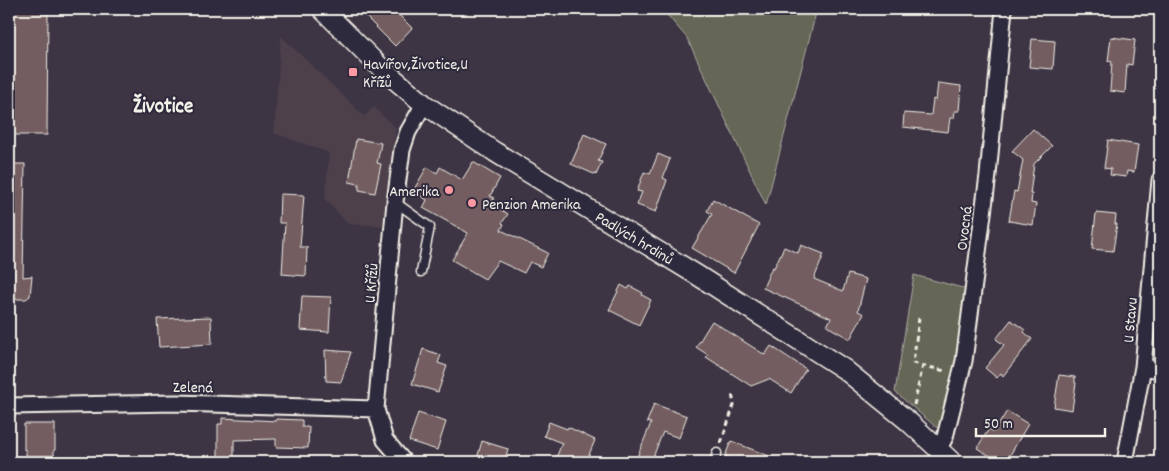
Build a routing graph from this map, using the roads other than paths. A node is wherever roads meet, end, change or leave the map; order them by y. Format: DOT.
graph roads {
  1 [pos="322,9"];
  2 [pos="1004,9"];
  3 [pos="424,104"];
  4 [pos="1160,180"];
  5 [pos="395,202"];
  6 [pos="421,272"];
  7 [pos="1143,367"];
  8 [pos="1160,370"];
  9 [pos="9,406"];
  10 [pos="376,410"];
  11 [pos="939,449"];
  12 [pos="718,453"];
  13 [pos="404,462"];
  14 [pos="714,462"];
  15 [pos="952,462"];
  16 [pos="1125,462"];
  1 -- 3 [label="street, Padlých hrdinů"];
  2 -- 11 [label="street, Ovocná"];
  3 -- 5 [label="street, U Křížů"];
  3 -- 11 [label="street, Padlých hrdinů"];
  4 -- 7 [label="street, U Stavu"];
  5 -- 6 [label="lane"];
  5 -- 10 [label="street, U Křížů"];
  7 -- 8 [label="street"];
  7 -- 16 [label="street, U Stavu"];
  9 -- 10 [label="street, Zelená"];
  10 -- 13 [label="street, U Křížů"];
  11 -- 15 [label="street, Padlých hrdinů"];
  12 -- 14 [label="lane"];
}
